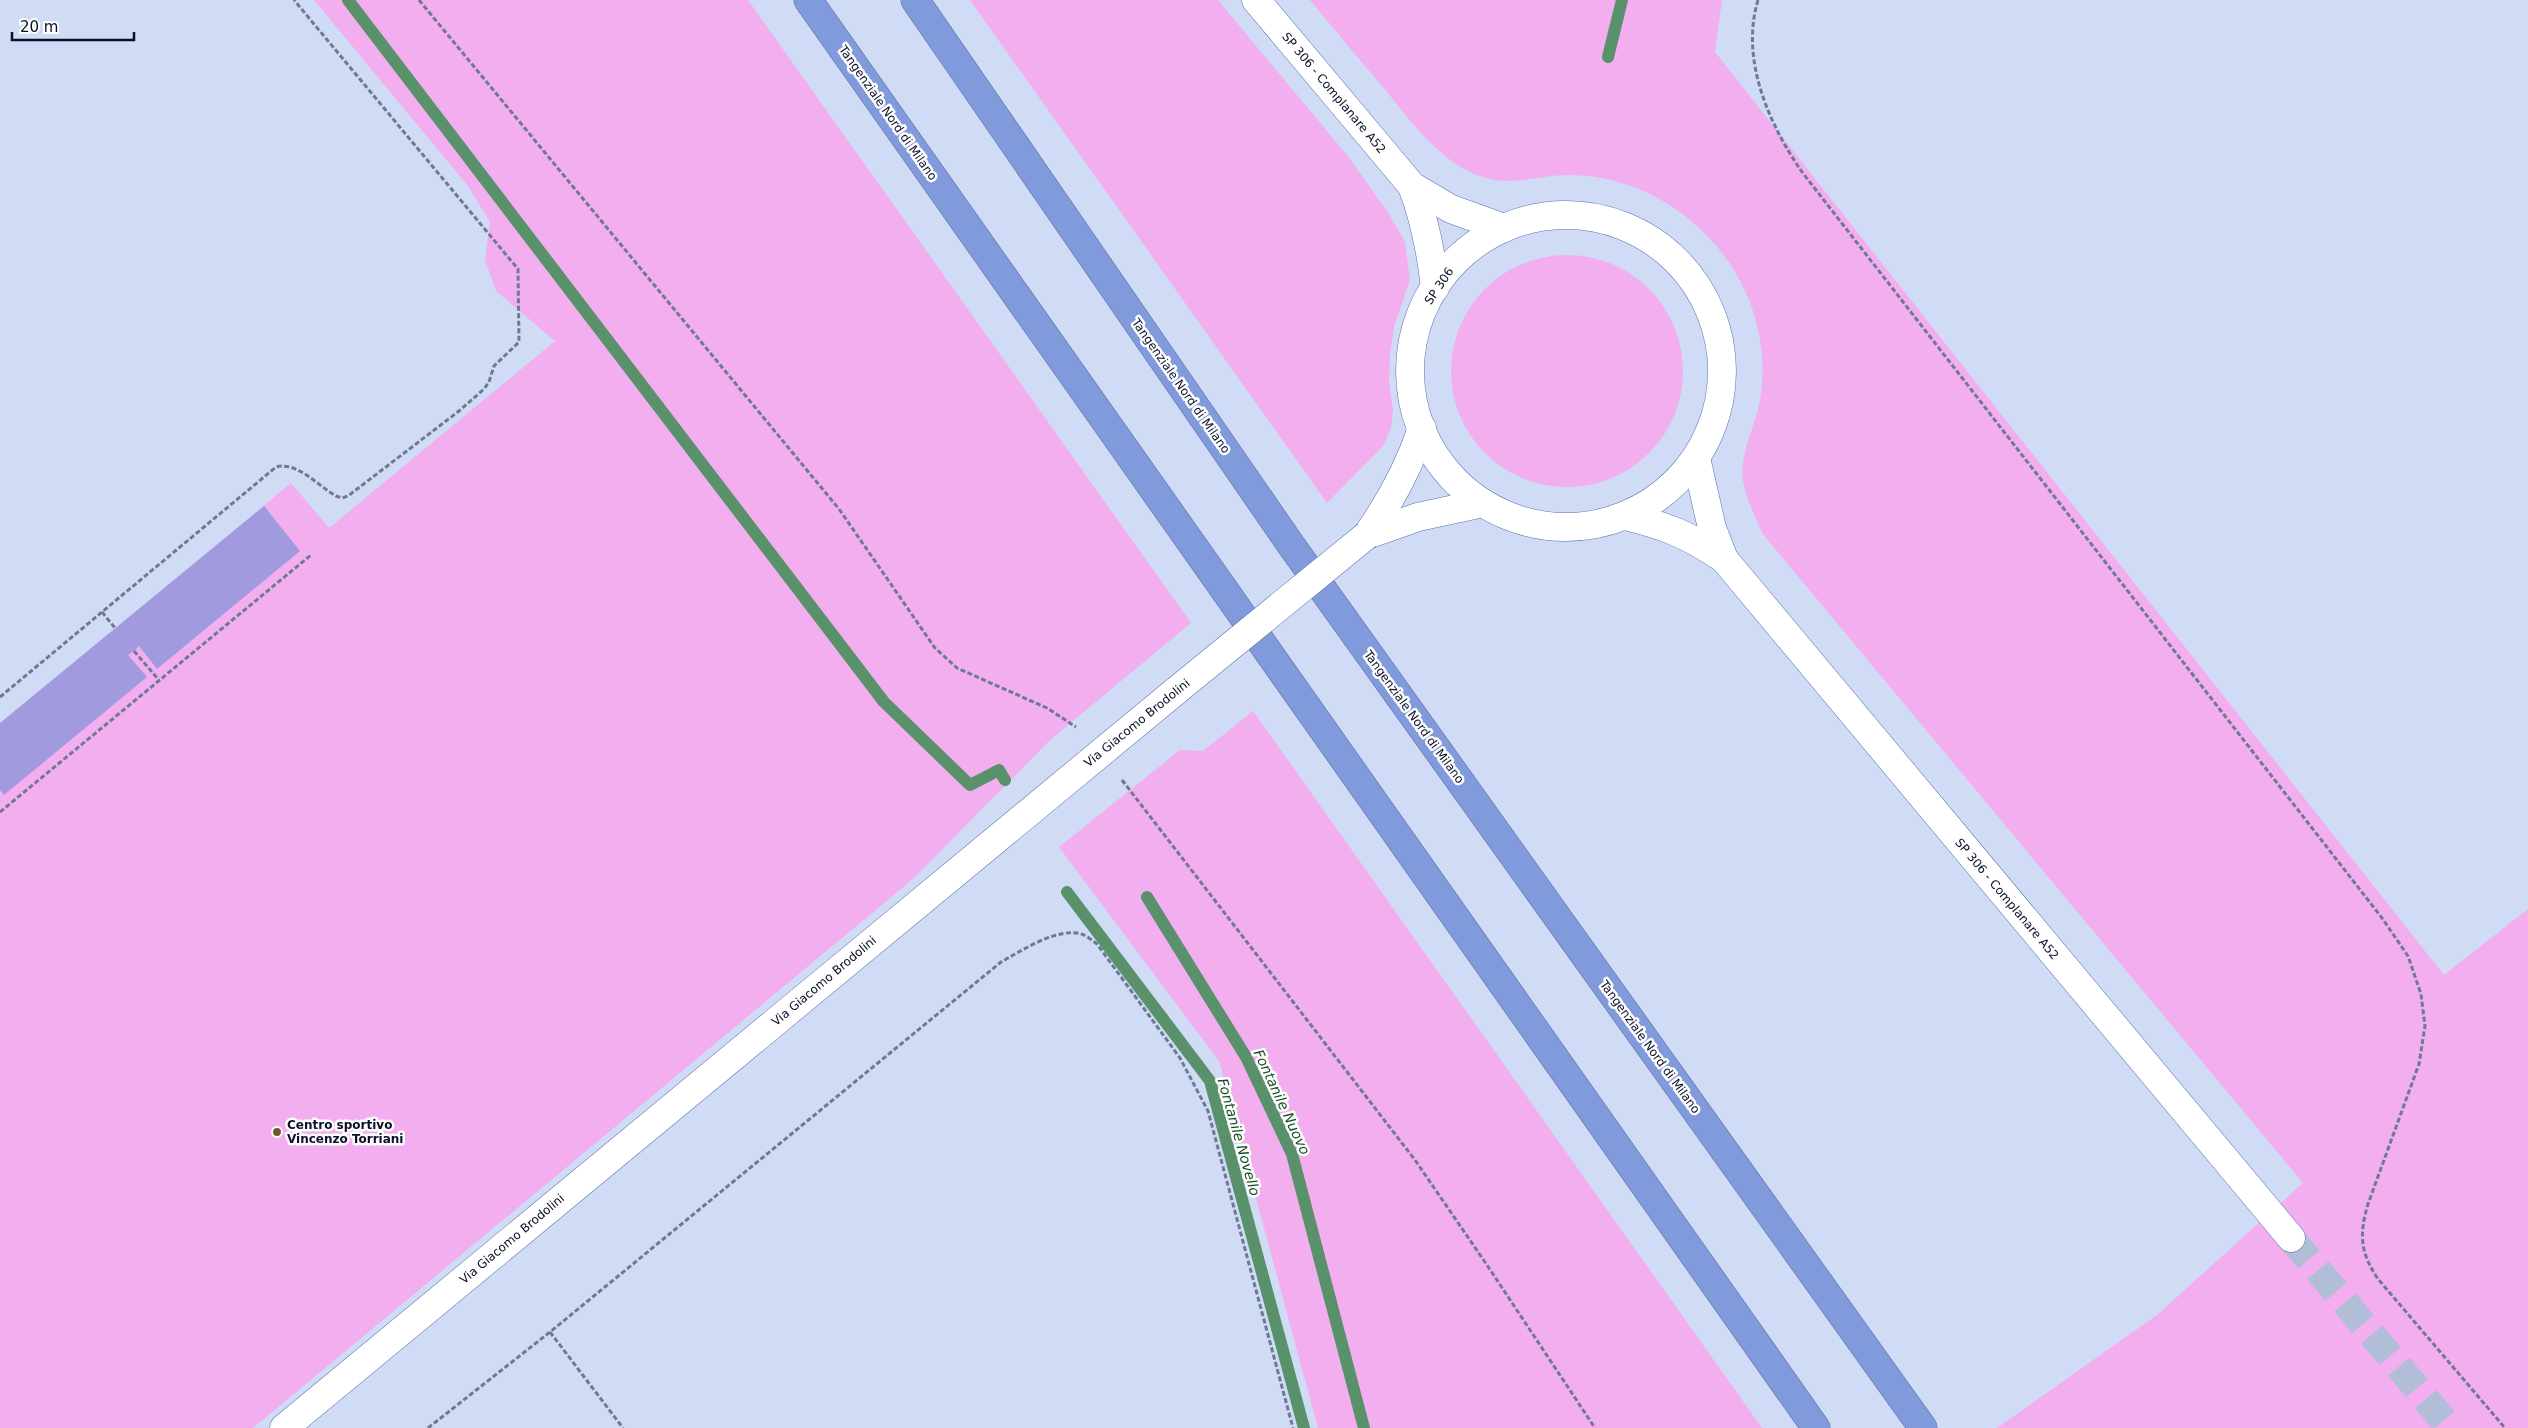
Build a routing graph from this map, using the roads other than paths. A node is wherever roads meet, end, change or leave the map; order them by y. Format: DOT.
graph roads {
  1 [pos="808,0"];
  2 [pos="914,0"];
  3 [pos="1256,0"];
  4 [pos="1412,186"];
  5 [pos="1504,228"];
  6 [pos="1435,288"];
  7 [pos="1422,428"];
  8 [pos="1696,458"];
  9 [pos="1483,503"];
  10 [pos="1625,516"];
  11 [pos="1367,536"];
  12 [pos="1724,560"];
  13 [pos="2291,1238"];
  14 [pos="284,1428"];
  15 [pos="1816,1428"];
  16 [pos="1924,1428"];
  1 -- 15 [label="highway, Tangenziale Nord di Milano"];
  2 -- 16 [label="highway, Tangenziale Nord di Milano"];
  3 -- 4 [label="main road, SP 306 - Complanare A52"];
  4 -- 5 [label="main road"];
  4 -- 6 [label="main road"];
  5 -- 6 [label="main road, SP 306"];
  5 -- 8 [label="main road, SP 306"];
  6 -- 7 [label="main road, SP 306"];
  7 -- 9 [label="main road, SP 306"];
  7 -- 11 [label="main road, Via Giacomo Brodolini"];
  8 -- 10 [label="main road, SP 306"];
  8 -- 12 [label="main road"];
  9 -- 10 [label="main road, SP 306"];
  9 -- 11 [label="main road, Via Giacomo Brodolini"];
  10 -- 12 [label="main road"];
  11 -- 14 [label="main road, Via Giacomo Brodolini, bridge"];
  12 -- 13 [label="main road, SP 306 - Complanare A52"];
}
